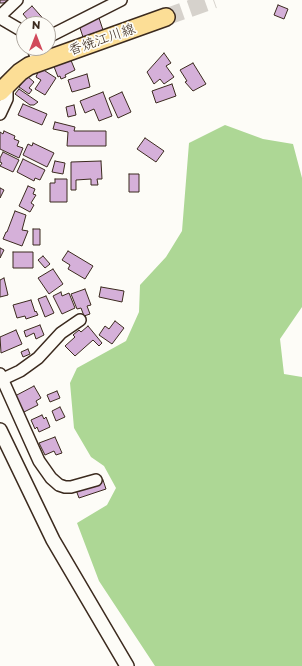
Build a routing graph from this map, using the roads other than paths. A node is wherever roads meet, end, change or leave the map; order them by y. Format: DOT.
graph roads {
  1 [pos="17,0"];
  2 [pos="121,0"];
  3 [pos="0,17"];
  4 [pos="166,17"];
  5 [pos="16,27"];
  6 [pos="56,33"];
  7 [pos="56,49"];
  8 [pos="35,56"];
  9 [pos="3,89"];
  10 [pos="0,114"];
  11 [pos="80,320"];
  12 [pos="2,377"];
  13 [pos="0,430"];
  14 [pos="96,480"];
  15 [pos="127,666"];
  1 -- 3 [label="street"];
  2 -- 6 [label="street"];
  3 -- 5 [label="street"];
  4 -- 7 [label="main road, 香焼江川線"];
  8 -- 9 [label="main road, 香焼江川線"];
  9 -- 10 [label="street"];
  11 -- 12 [label="street"];
  12 -- 14 [label="street"];
  13 -- 15 [label="street"];
}
